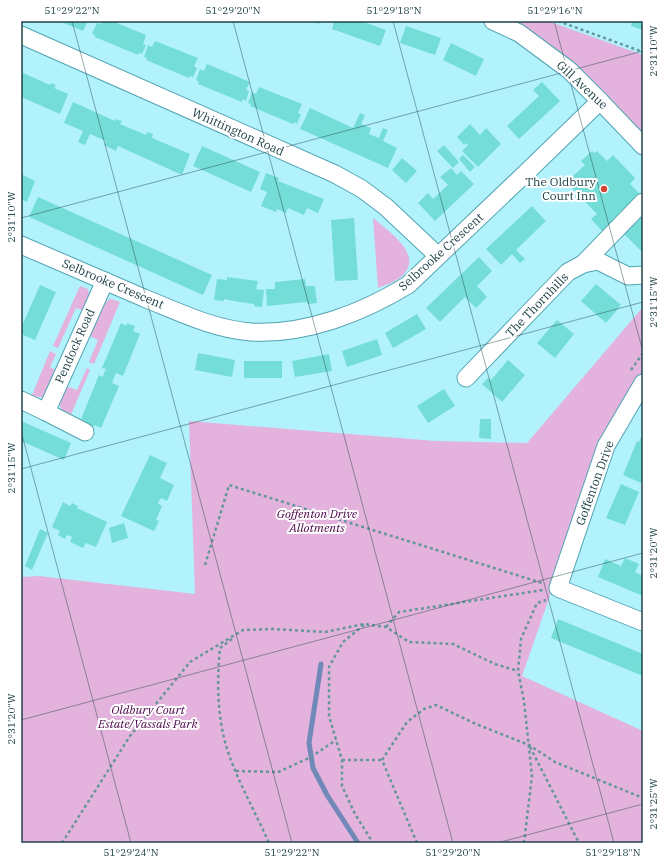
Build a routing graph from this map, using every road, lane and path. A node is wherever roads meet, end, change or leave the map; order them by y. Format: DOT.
graph roads {
  1 [pos="493,21"];
  2 [pos="558,21"];
  3 [pos="21,35"];
  4 [pos="643,52"];
  5 [pos="600,101"];
  6 [pos="643,146"];
  7 [pos="643,202"];
  8 [pos="21,245"];
  9 [pos="438,256"];
  10 [pos="583,264"];
  11 [pos="643,275"];
  12 [pos="105,281"];
  13 [pos="466,378"];
  14 [pos="643,383"];
  15 [pos="21,400"];
  16 [pos="46,412"];
  17 [pos="85,432"];
  18 [pos="205,565"];
  19 [pos="555,593"];
  20 [pos="643,622"];
  21 [pos="364,624"];
  22 [pos="386,627"];
  23 [pos="243,630"];
  24 [pos="518,671"];
  25 [pos="336,740"];
  26 [pos="529,744"];
  27 [pos="342,760"];
  28 [pos="382,760"];
  29 [pos="236,772"];
  30 [pos="643,798"];
  31 [pos="62,843"];
  32 [pos="269,843"];
  33 [pos="373,843"];
  34 [pos="417,843"];
  35 [pos="524,843"];
  36 [pos="579,843"];
  1 -- 5 [label="street, Gill Avenue"];
  2 -- 4 [label="path"];
  3 -- 9 [label="street, Whittington Road"];
  5 -- 6 [label="street, Gill Avenue"];
  5 -- 9 [label="street, Selbrooke Crescent"];
  7 -- 10 [label="street"];
  8 -- 12 [label="street, Selbrooke Crescent"];
  9 -- 12 [label="street, Selbrooke Crescent"];
  10 -- 11 [label="street, The Thornhills"];
  10 -- 13 [label="street, The Thornhills"];
  12 -- 16 [label="street, Pendock Road"];
  14 -- 19 [label="street, Goffenton Drive"];
  15 -- 16 [label="street"];
  16 -- 17 [label="street"];
  18 -- 19 [label="path"];
  19 -- 20 [label="street"];
  19 -- 22 [label="path"];
  19 -- 24 [label="path"];
  21 -- 22 [label="path"];
  21 -- 23 [label="path"];
  21 -- 25 [label="path"];
  22 -- 24 [label="path"];
  23 -- 29 [label="path"];
  23 -- 31 [label="path"];
  24 -- 26 [label="path"];
  25 -- 27 [label="path"];
  25 -- 29 [label="path"];
  26 -- 28 [label="path"];
  26 -- 30 [label="path"];
  26 -- 35 [label="path"];
  26 -- 36 [label="path"];
  27 -- 28 [label="path"];
  27 -- 33 [label="path"];
  28 -- 34 [label="path"];
  29 -- 32 [label="path"];
}
